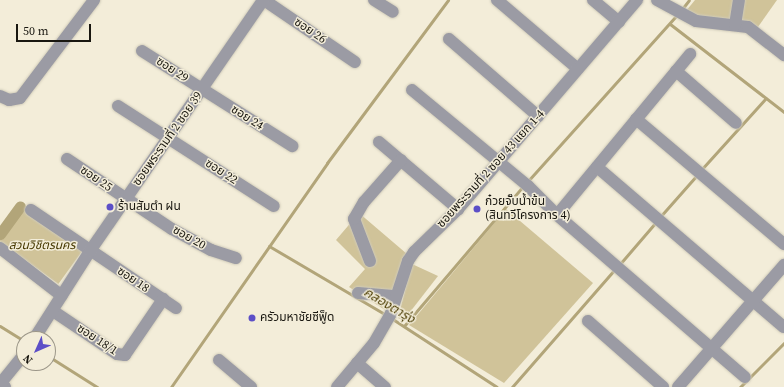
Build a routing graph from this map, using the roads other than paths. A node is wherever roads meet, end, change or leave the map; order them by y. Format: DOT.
graph roads {
  1 [pos="94,0"];
  2 [pos="264,0"];
  3 [pos="374,0"];
  4 [pos="496,0"];
  5 [pos="593,0"];
  6 [pos="637,0"];
  7 [pos="657,0"];
  8 [pos="739,0"];
  9 [pos="393,12"];
  10 [pos="619,22"];
  11 [pos="735,24"];
  12 [pos="449,39"];
  13 [pos="142,51"];
  14 [pos="690,54"];
  15 [pos="784,55"];
  16 [pos="355,62"];
  17 [pos="578,69"];
  18 [pos="676,71"];
  19 [pos="202,90"];
  20 [pos="412,90"];
  21 [pos="0,96"];
  22 [pos="118,106"];
  23 [pos="538,116"];
  24 [pos="636,119"];
  25 [pos="736,123"];
  26 [pos="168,139"];
  27 [pos="379,142"];
  28 [pos="292,146"];
  29 [pos="67,159"];
  30 [pos="401,160"];
  31 [pos="498,164"];
  32 [pos="597,166"];
  33 [pos="126,199"];
  34 [pos="274,206"];
  35 [pos="458,209"];
  36 [pos="31,210"];
  37 [pos="557,214"];
  38 [pos="784,244"];
  39 [pos="0,248"];
  40 [pos="90,251"];
  41 [pos="236,258"];
  42 [pos="370,261"];
  43 [pos="784,265"];
  44 [pos="358,293"];
  45 [pos="62,296"];
  46 [pos="396,296"];
  47 [pos="163,299"];
  48 [pos="754,300"];
  49 [pos="176,308"];
  50 [pos="52,312"];
  51 [pos="588,321"];
  52 [pos="784,326"];
  53 [pos="40,331"];
  54 [pos="713,347"];
  55 [pos="219,360"];
  56 [pos="357,363"];
  57 [pos="16,365"];
  58 [pos="744,377"];
  59 [pos="0,384"];
  60 [pos="5,387"];
  61 [pos="251,387"];
  62 [pos="337,387"];
  63 [pos="385,387"];
  64 [pos="664,387"];
  65 [pos="678,387"];
  1 -- 21 [label="street"];
  2 -- 16 [label="street, ซอย 26"];
  2 -- 19 [label="street, ซอยพระรามที่ 2 ซอย 39"];
  3 -- 9 [label="street"];
  4 -- 17 [label="street"];
  5 -- 10 [label="street"];
  6 -- 10 [label="street, ซอยพระรามที่ 2 ซอย 43 แยก 1-4"];
  7 -- 11 [label="street"];
  8 -- 11 [label="street"];
  10 -- 17 [label="street, ซอยพระรามที่ 2 ซอย 43 แยก 1-4"];
  11 -- 15 [label="street"];
  12 -- 23 [label="street"];
  13 -- 19 [label="street, ซอย 29"];
  14 -- 18 [label="street"];
  17 -- 23 [label="street, ซอยพระรามที่ 2 ซอย 43 แยก 1-4"];
  18 -- 24 [label="street"];
  18 -- 25 [label="street"];
  19 -- 26 [label="street, ซอยพระรามที่ 2 ซอย 39"];
  19 -- 28 [label="street, ซอย 24"];
  20 -- 31 [label="street"];
  22 -- 26 [label="street, ซอย 22"];
  23 -- 31 [label="street, ซอยพระรามที่ 2 ซอย 43 แยก 1-4"];
  24 -- 32 [label="street"];
  24 -- 38 [label="street"];
  26 -- 33 [label="street, ซอยพระรามที่ 2 ซอย 39"];
  26 -- 34 [label="street, ซอย 22"];
  27 -- 30 [label="street"];
  29 -- 33 [label="street, ซอย 25"];
  30 -- 35 [label="street"];
  30 -- 42 [label="street"];
  31 -- 35 [label="street, ซอยพระรามที่ 2 ซอย 43 แยก 1-4"];
  31 -- 37 [label="street"];
  32 -- 37 [label="street"];
  32 -- 48 [label="street"];
  33 -- 40 [label="street, ซอยพระรามที่ 2 ซอย 39"];
  33 -- 41 [label="street, ซอย 20"];
  35 -- 46 [label="street, ซอยพระรามที่ 2 ซอย 43 แยก 1-4"];
  36 -- 40 [label="street, ซอย 18"];
  37 -- 54 [label="street"];
  39 -- 45 [label="street"];
  40 -- 45 [label="street, ซอยพระรามที่ 2 ซอย 39"];
  40 -- 47 [label="street, ซอย 18"];
  43 -- 48 [label="street"];
  44 -- 46 [label="street"];
  45 -- 50 [label="street, ซอยพระรามที่ 2 ซอย 39"];
  46 -- 56 [label="street, ซอยพระรามที่ 2 ซอย 43 แยก 1-4"];
  47 -- 49 [label="street, ซอย 18"];
  47 -- 50 [label="street, ซอย 18/1"];
  48 -- 52 [label="street"];
  48 -- 54 [label="street"];
  50 -- 53 [label="street, ซอยพระรามที่ 2 ซอย 39"];
  51 -- 64 [label="street"];
  54 -- 58 [label="street"];
  54 -- 65 [label="street"];
  55 -- 61 [label="street"];
  56 -- 62 [label="street, ซอยพระรามที่ 2 ซอย 43 แยก 1-4"];
  56 -- 63 [label="street"];
  57 -- 59 [label="street"];
  59 -- 60 [label="street"];
}
